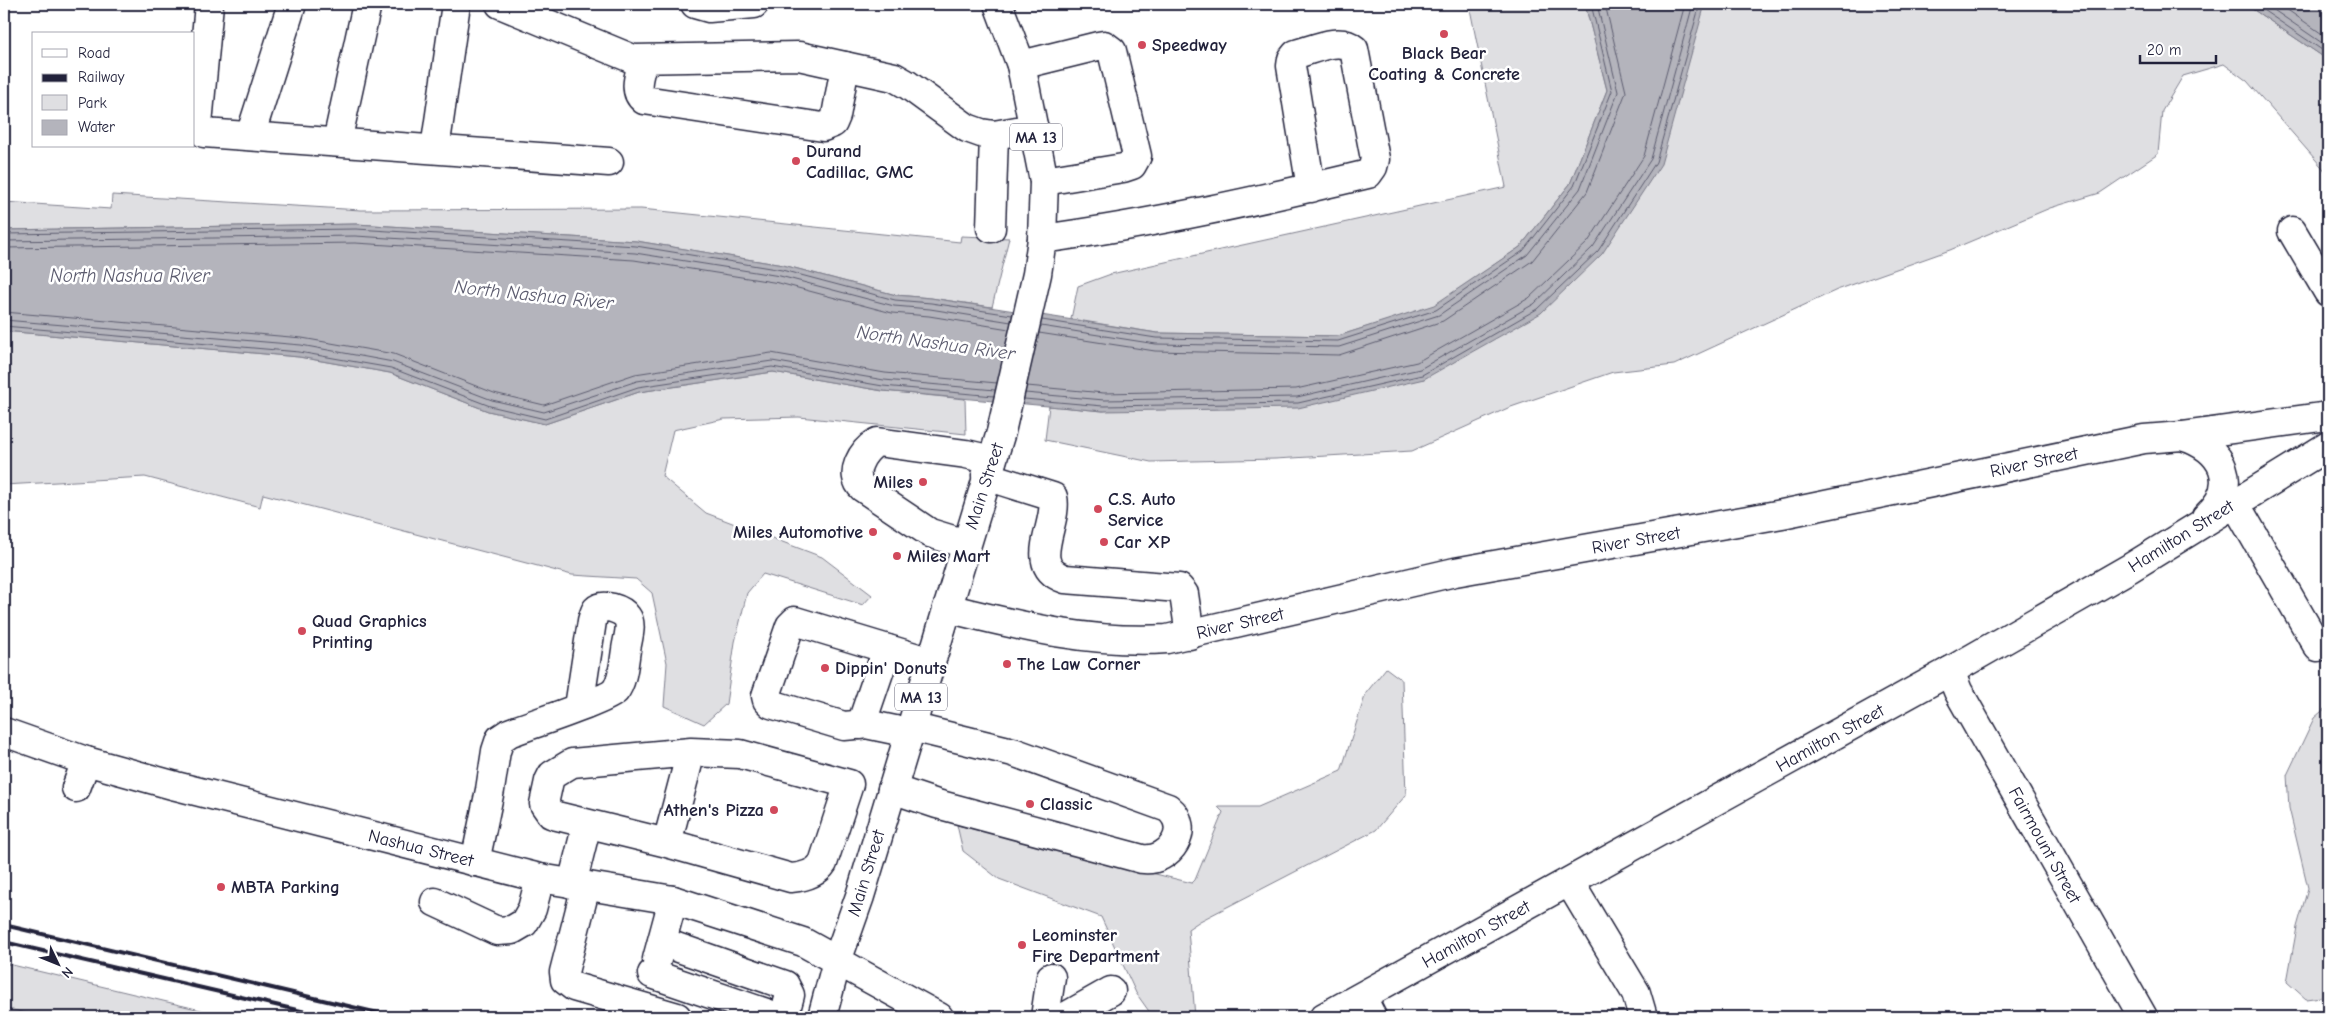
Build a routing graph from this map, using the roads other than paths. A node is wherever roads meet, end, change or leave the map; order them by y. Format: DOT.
graph roads {
  1 [pos="209,4"];
  2 [pos="292,4"];
  3 [pos="367,4"];
  4 [pos="456,4"];
  5 [pos="500,4"];
  6 [pos="695,4"];
  7 [pos="754,4"];
  8 [pos="979,4"];
  9 [pos="1002,14"];
  10 [pos="643,60"];
  11 [pos="1021,65"];
  12 [pos="845,66"];
  13 [pos="1034,128"];
  14 [pos="250,136"];
  15 [pos="994,136"];
  16 [pos="337,142"];
  17 [pos="435,149"];
  18 [pos="609,162"];
  19 [pos="1044,181"];
  20 [pos="1310,188"];
  21 [pos="991,228"];
  22 [pos="2292,231"];
  23 [pos="1042,240"];
  24 [pos="2328,292"];
  25 [pos="2328,416"];
  26 [pos="2182,436"];
  27 [pos="2328,446"];
  28 [pos="989,468"];
  29 [pos="2235,503"];
  30 [pos="2196,526"];
  31 [pos="966,544"];
  32 [pos="947,608"];
  33 [pos="1190,635"];
  34 [pos="2318,647"];
  35 [pos="887,649"];
  36 [pos="931,662"];
  37 [pos="1950,671"];
  38 [pos="579,707"];
  39 [pos="913,723"];
  40 [pos="861,725"];
  41 [pos="4,732"];
  42 [pos="690,752"];
  43 [pos="86,761"];
  44 [pos="849,784"];
  45 [pos="76,788"];
  46 [pos="890,793"];
  47 [pos="587,824"];
  48 [pos="667,843"];
  49 [pos="475,862"];
  50 [pos="540,878"];
  51 [pos="1570,883"];
  52 [pos="579,885"];
  53 [pos="673,900"];
  54 [pos="435,902"];
  55 [pos="662,942"];
  56 [pos="836,961"];
  57 [pos="1051,977"];
  58 [pos="648,990"];
  59 [pos="1111,991"];
  60 [pos="1367,1007"];
  61 [pos="677,1017"];
  62 [pos="730,1017"];
  63 [pos="778,1017"];
  64 [pos="784,1017"];
  65 [pos="822,1017"];
  66 [pos="939,1017"];
  67 [pos="1046,1017"];
  68 [pos="1065,1017"];
  69 [pos="1324,1017"];
  70 [pos="1643,1017"];
  71 [pos="2142,1017"];
  1 -- 14 [label="main road"];
  2 -- 14 [label="main road"];
  3 -- 16 [label="main road"];
  4 -- 17 [label="main road"];
  5 -- 10 [label="main road"];
  6 -- 7 [label="main road"];
  8 -- 9 [label="main road"];
  9 -- 11 [label="main road, Main Street / MA 13"];
  10 -- 12 [label="main road"];
  10 -- 12 [label="main road"];
  11 -- 13 [label="main road, Main Street / MA 13"];
  11 -- 19 [label="main road"];
  12 -- 15 [label="main road"];
  13 -- 15 [label="main road"];
  13 -- 19 [label="main road, Main Street / MA 13"];
  14 -- 16 [label="main road"];
  15 -- 21 [label="main road"];
  16 -- 17 [label="main road"];
  17 -- 18 [label="main road"];
  19 -- 23 [label="main road, Main Street / MA 13"];
  20 -- 20 [label="main road"];
  20 -- 23 [label="main road"];
  22 -- 24 [label="main road"];
  23 -- 28 [label="main road, Main Street / MA 13"];
  25 -- 26 [label="main road, River Street"];
  26 -- 30 [label="main road"];
  26 -- 33 [label="main road, River Street"];
  27 -- 29 [label="main road, Hamilton Street"];
  28 -- 31 [label="main road, Main Street / MA 13"];
  28 -- 31 [label="main road"];
  28 -- 33 [label="main road"];
  29 -- 30 [label="main road, Hamilton Street"];
  29 -- 34 [label="main road"];
  30 -- 37 [label="main road, Hamilton Street"];
  31 -- 32 [label="main road, Main Street / MA 13"];
  32 -- 33 [label="main road, River Street"];
  32 -- 36 [label="main road, Main Street / MA 13"];
  35 -- 36 [label="main road"];
  35 -- 40 [label="main road"];
  35 -- 40 [label="main road"];
  36 -- 39 [label="main road, Main Street / MA 13"];
  37 -- 51 [label="main road, Hamilton Street"];
  37 -- 71 [label="main road, Fairmount Street"];
  38 -- 49 [label="main road"];
  39 -- 40 [label="main road"];
  39 -- 46 [label="main road, Main Street / MA 13"];
  39 -- 46 [label="main road"];
  41 -- 43 [label="main road, Nashua Street"];
  42 -- 44 [label="main road"];
  42 -- 47 [label="main road"];
  42 -- 48 [label="main road"];
  43 -- 45 [label="main road"];
  43 -- 49 [label="main road, Nashua Street"];
  44 -- 46 [label="main road"];
  44 -- 48 [label="main road"];
  46 -- 56 [label="main road, Main Street / MA 13"];
  47 -- 48 [label="main road"];
  47 -- 52 [label="main road"];
  49 -- 50 [label="main road, Nashua Street"];
  50 -- 52 [label="main road, Nashua Street"];
  50 -- 54 [label="main road"];
  51 -- 60 [label="main road, Hamilton Street"];
  51 -- 70 [label="main road"];
  52 -- 53 [label="main road, Nashua Street"];
  52 -- 58 [label="main road"];
  53 -- 55 [label="main road"];
  53 -- 56 [label="main road, Nashua Street"];
  55 -- 58 [label="main road"];
  55 -- 64 [label="main road"];
  56 -- 65 [label="main road, Main Street / MA 13"];
  56 -- 66 [label="main road"];
  57 -- 67 [label="main road"];
  58 -- 61 [label="main road"];
  58 -- 62 [label="main road"];
  58 -- 63 [label="main road"];
  59 -- 68 [label="main road"];
  60 -- 69 [label="main road, Hamilton Street"];
}
